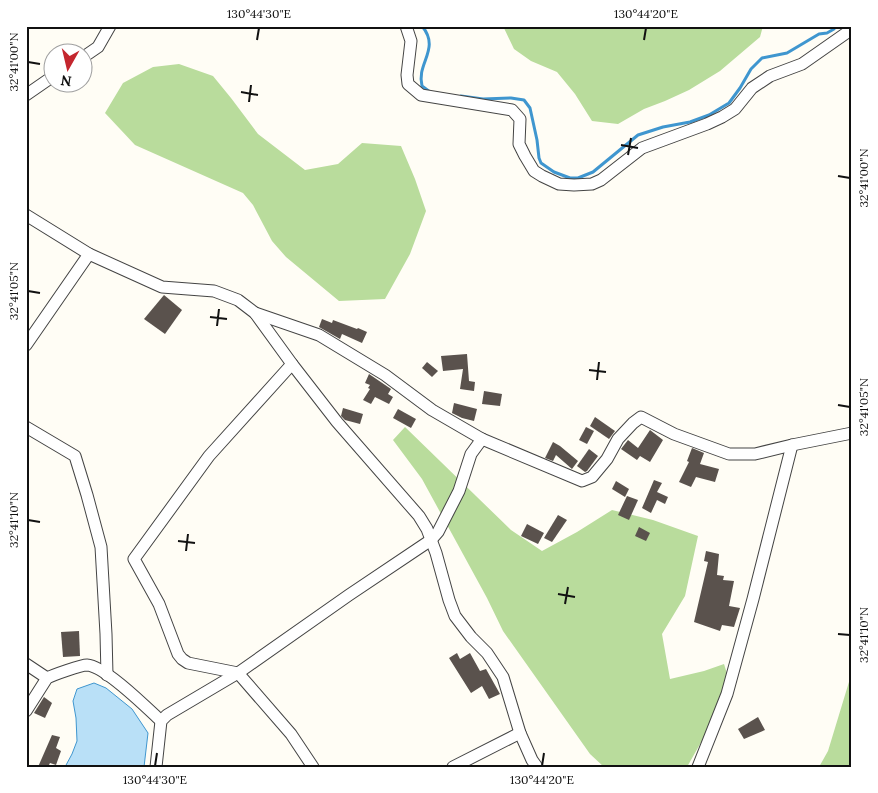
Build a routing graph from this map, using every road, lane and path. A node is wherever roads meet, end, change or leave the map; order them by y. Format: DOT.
graph roads {
  1 [pos="110,26"];
  2 [pos="406,26"];
  3 [pos="852,29"];
  4 [pos="92,51"];
  5 [pos="42,84"];
  6 [pos="26,95"];
  7 [pos="26,215"];
  8 [pos="89,254"];
  9 [pos="255,313"];
  10 [pos="26,345"];
  11 [pos="292,364"];
  12 [pos="26,427"];
  13 [pos="852,434"];
  14 [pos="482,439"];
  15 [pos="792,445"];
  16 [pos="431,540"];
  17 [pos="26,664"];
  18 [pos="238,674"];
  19 [pos="107,675"];
  20 [pos="46,678"];
  21 [pos="26,711"];
  22 [pos="161,721"];
  23 [pos="520,733"];
  24 [pos="156,767"];
  25 [pos="313,767"];
  26 [pos="453,767"];
  27 [pos="537,767"];
  28 [pos="698,767"];
  1 -- 4 [label="street"];
  2 -- 3 [label="street"];
  5 -- 6 [label="street"];
  7 -- 8 [label="street"];
  8 -- 9 [label="street"];
  8 -- 10 [label="street"];
  9 -- 11 [label="street"];
  9 -- 14 [label="street"];
  11 -- 16 [label="street"];
  11 -- 18 [label="street"];
  12 -- 19 [label="street"];
  13 -- 15 [label="street"];
  14 -- 15 [label="street"];
  14 -- 16 [label="street"];
  15 -- 28 [label="street"];
  16 -- 18 [label="street"];
  16 -- 23 [label="street"];
  17 -- 20 [label="street"];
  18 -- 22 [label="street"];
  18 -- 25 [label="street"];
  19 -- 20 [label="street"];
  19 -- 22 [label="street"];
  20 -- 21 [label="street"];
  22 -- 24 [label="street"];
  23 -- 26 [label="street"];
  23 -- 27 [label="street"];
}
